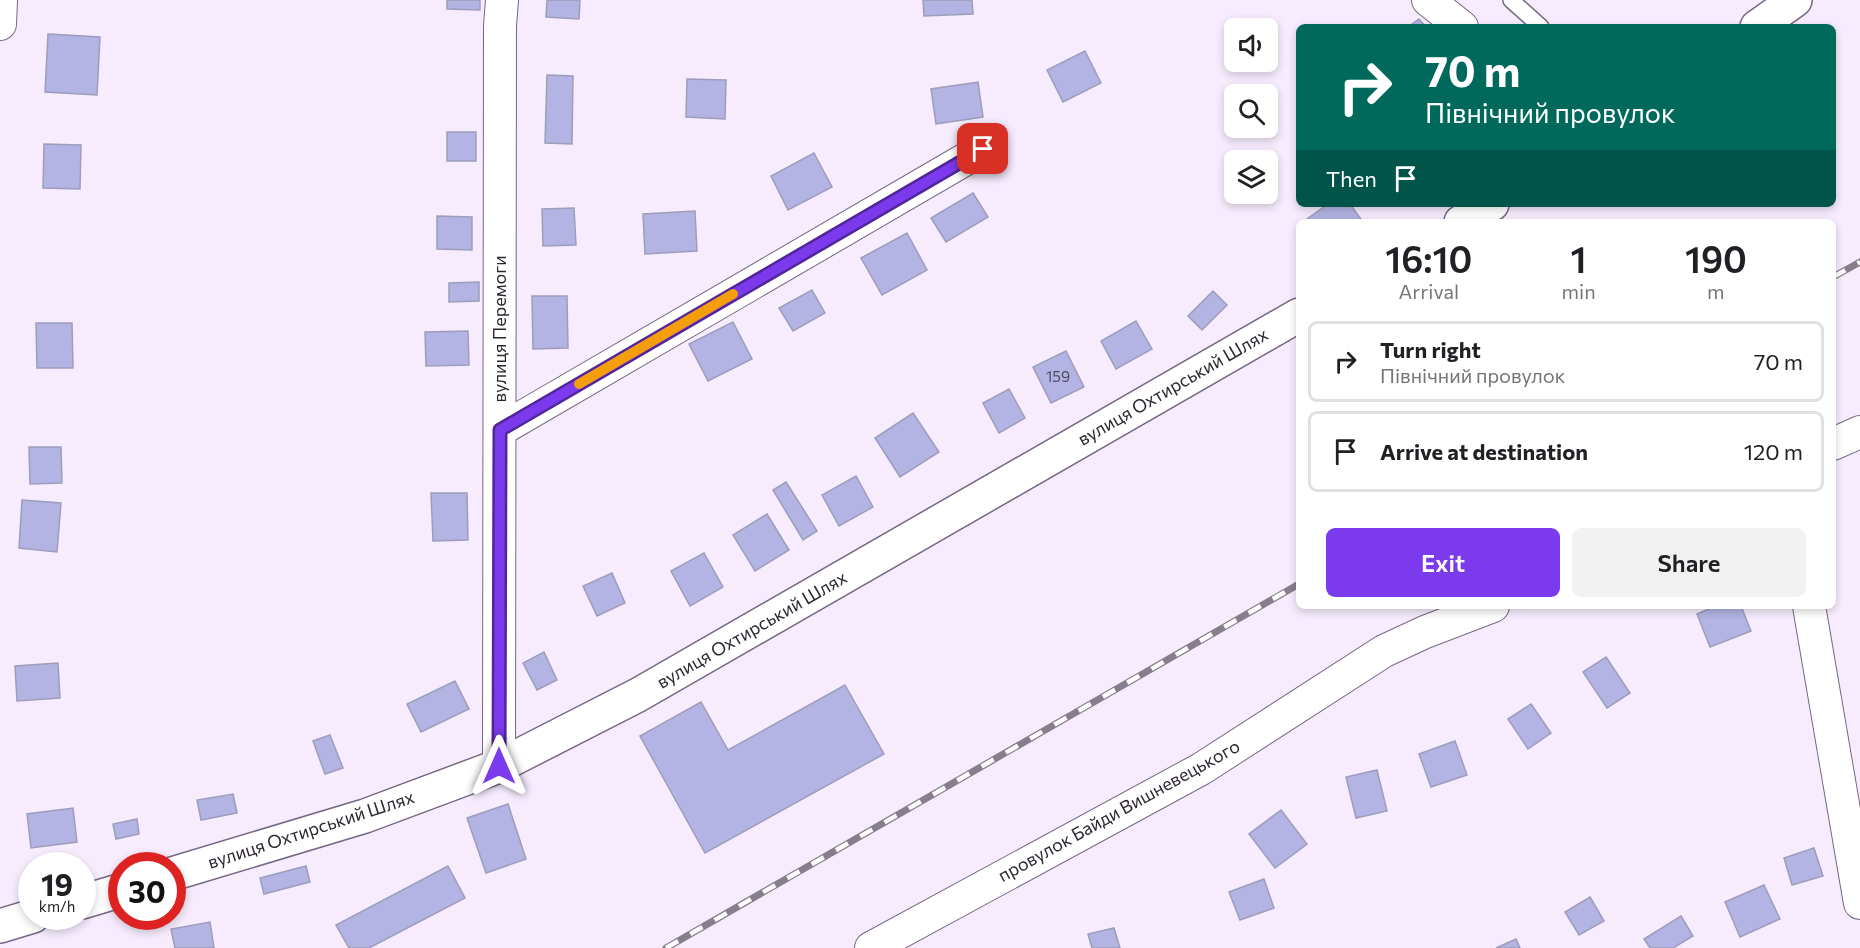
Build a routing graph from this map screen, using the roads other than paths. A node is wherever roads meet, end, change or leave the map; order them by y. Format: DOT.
graph roads {
  1 [pos="0,0"];
  2 [pos="502,0"];
  3 [pos="1428,0"];
  4 [pos="1510,0"];
  5 [pos="1795,0"];
  6 [pos="0,24"];
  7 [pos="1458,24"];
  8 [pos="1538,24"];
  9 [pos="1761,24"];
  10 [pos="983,149"];
  11 [pos="1487,207"];
  12 [pos="1466,219"];
  13 [pos="1296,317"];
  14 [pos="500,430"];
  15 [pos="1860,432"];
  16 [pos="1836,443"];
  17 [pos="1485,609"];
  18 [pos="1810,609"];
  19 [pos="499,766"];
  20 [pos="186,870"];
  21 [pos="1860,903"];
  22 [pos="18,921"];
  23 [pos="0,926"];
  24 [pos="871,948"];
  1 -- 6 [label="street"];
  2 -- 14 [label="street, вулиця Перемоги"];
  3 -- 7 [label="street"];
  4 -- 8 [label="lane"];
  5 -- 9 [label="main road"];
  10 -- 14 [label="street"];
  11 -- 12 [label="main road"];
  13 -- 19 [label="main road, вулиця Охтирський Шлях"];
  14 -- 19 [label="street, вулиця Перемоги"];
  15 -- 16 [label="street"];
  17 -- 24 [label="street, провулок Байди Вишневецького"];
  18 -- 21 [label="street"];
  19 -- 20 [label="main road, вулиця Охтирський Шлях"];
  22 -- 23 [label="main road"];
}
